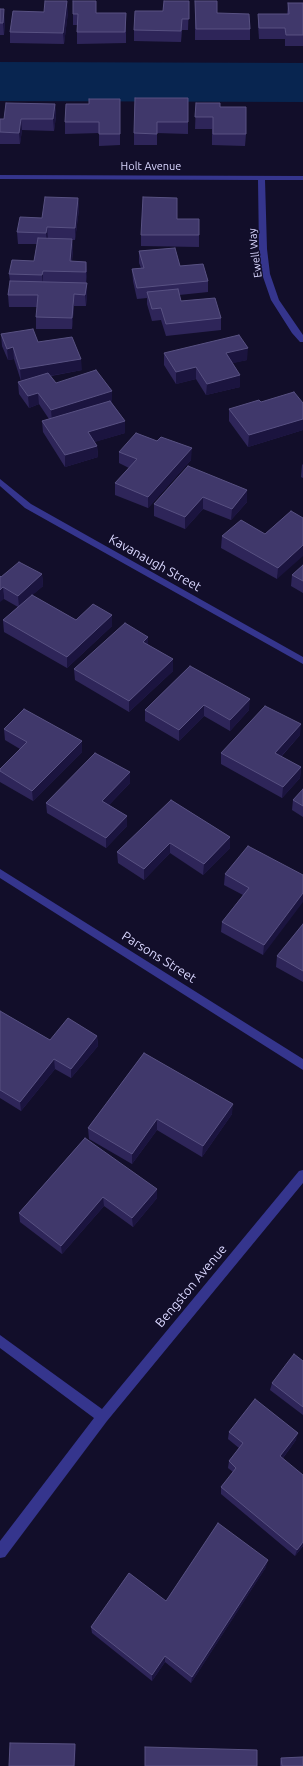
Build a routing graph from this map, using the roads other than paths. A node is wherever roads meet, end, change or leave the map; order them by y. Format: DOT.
graph roads {
  1 [pos="0,177"];
  2 [pos="261,177"];
  3 [pos="303,178"];
  4 [pos="303,340"];
  5 [pos="0,482"];
  6 [pos="303,661"];
  7 [pos="0,873"];
  8 [pos="303,1064"];
  9 [pos="303,1175"];
  10 [pos="0,1341"];
  11 [pos="103,1417"];
  12 [pos="0,1552"];
  1 -- 2 [label="street, Holt Avenue"];
  2 -- 3 [label="street, Holt Avenue"];
  2 -- 4 [label="street, Ewell Way"];
  5 -- 6 [label="street, Kavanaugh Street"];
  7 -- 8 [label="street, Parsons Street"];
  9 -- 11 [label="street, Bengston Avenue"];
  10 -- 11 [label="street"];
  11 -- 12 [label="street, Bengston Avenue"];
}
